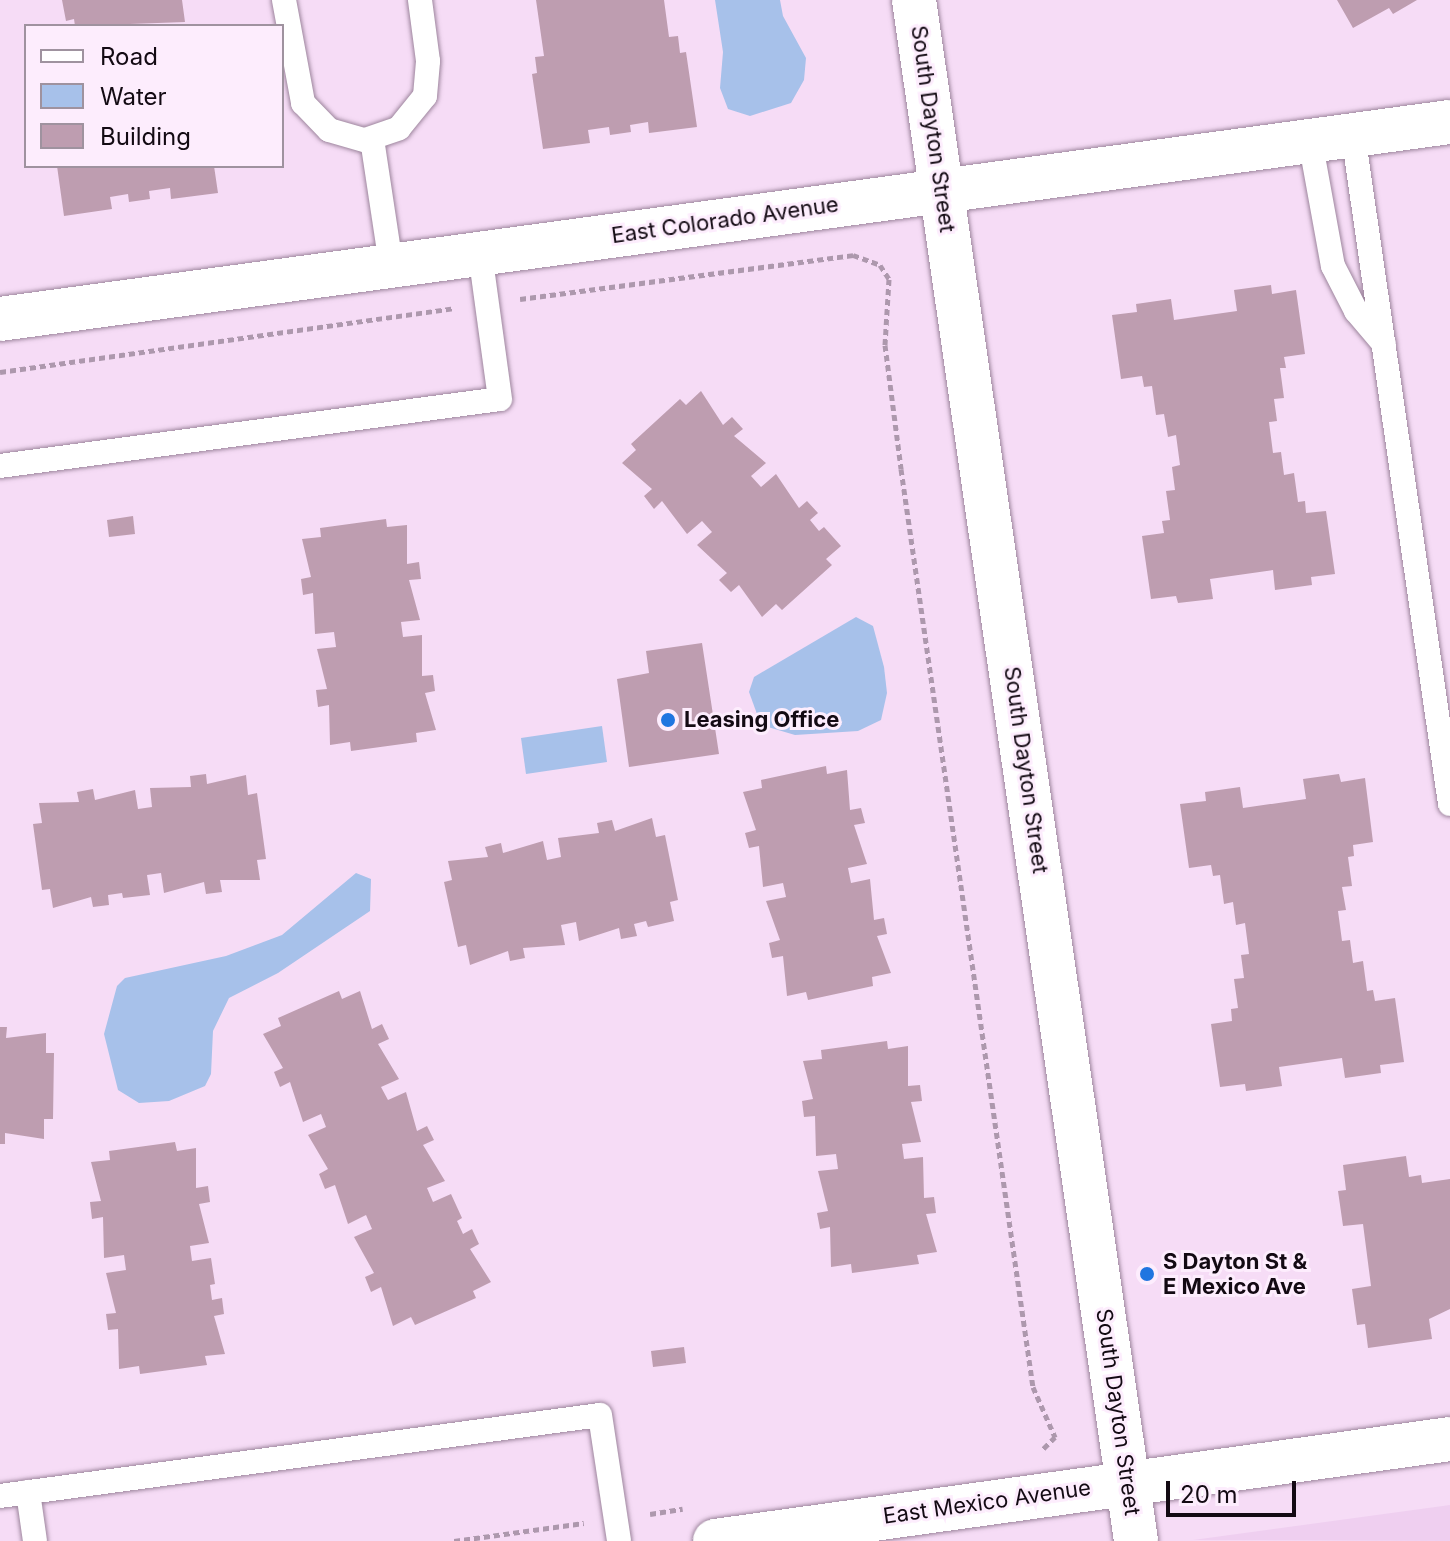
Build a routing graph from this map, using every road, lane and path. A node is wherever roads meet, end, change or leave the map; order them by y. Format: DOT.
graph roads {
  1 [pos="284,0"];
  2 [pos="420,0"];
  3 [pos="914,0"];
  4 [pos="1450,122"];
  5 [pos="1353,134"];
  6 [pos="372,139"];
  7 [pos="1310,140"];
  8 [pos="943,191"];
  9 [pos="480,253"];
  10 [pos="391,265"];
  11 [pos="487,303"];
  12 [pos="0,319"];
  13 [pos="1384,344"];
  14 [pos="0,372"];
  15 [pos="0,466"];
  16 [pos="1450,804"];
  17 [pos="1450,1439"];
  18 [pos="1035,1458"];
  19 [pos="1128,1483"];
  20 [pos="28,1492"];
  21 [pos="0,1496"];
  22 [pos="704,1524"];
  23 [pos="617,1530"];
  24 [pos="844,1532"];
  25 [pos="35,1541"];
  26 [pos="454,1541"];
  27 [pos="1136,1541"];
  1 -- 6 [label="lane"];
  2 -- 6 [label="lane"];
  3 -- 8 [label="street, South Dayton Street"];
  4 -- 5 [label="street, East Colorado Avenue"];
  5 -- 7 [label="street, East Colorado Avenue"];
  5 -- 13 [label="lane"];
  6 -- 10 [label="lane"];
  7 -- 8 [label="street, East Colorado Avenue"];
  7 -- 13 [label="lane"];
  8 -- 9 [label="street, East Colorado Avenue"];
  8 -- 19 [label="street, South Dayton Street"];
  9 -- 10 [label="street, East Colorado Avenue"];
  9 -- 11 [label="lane"];
  10 -- 12 [label="street, East Colorado Avenue"];
  11 -- 14 [label="path"];
  11 -- 15 [label="lane"];
  11 -- 18 [label="path"];
  13 -- 16 [label="lane"];
  17 -- 19 [label="street, East Mexico Avenue"];
  19 -- 24 [label="street, East Mexico Avenue"];
  19 -- 27 [label="street, South Dayton Street"];
  20 -- 21 [label="lane"];
  20 -- 23 [label="lane"];
  20 -- 25 [label="lane"];
  22 -- 23 [label="path"];
  22 -- 24 [label="street, East Mexico Avenue"];
  23 -- 26 [label="path"];
}
